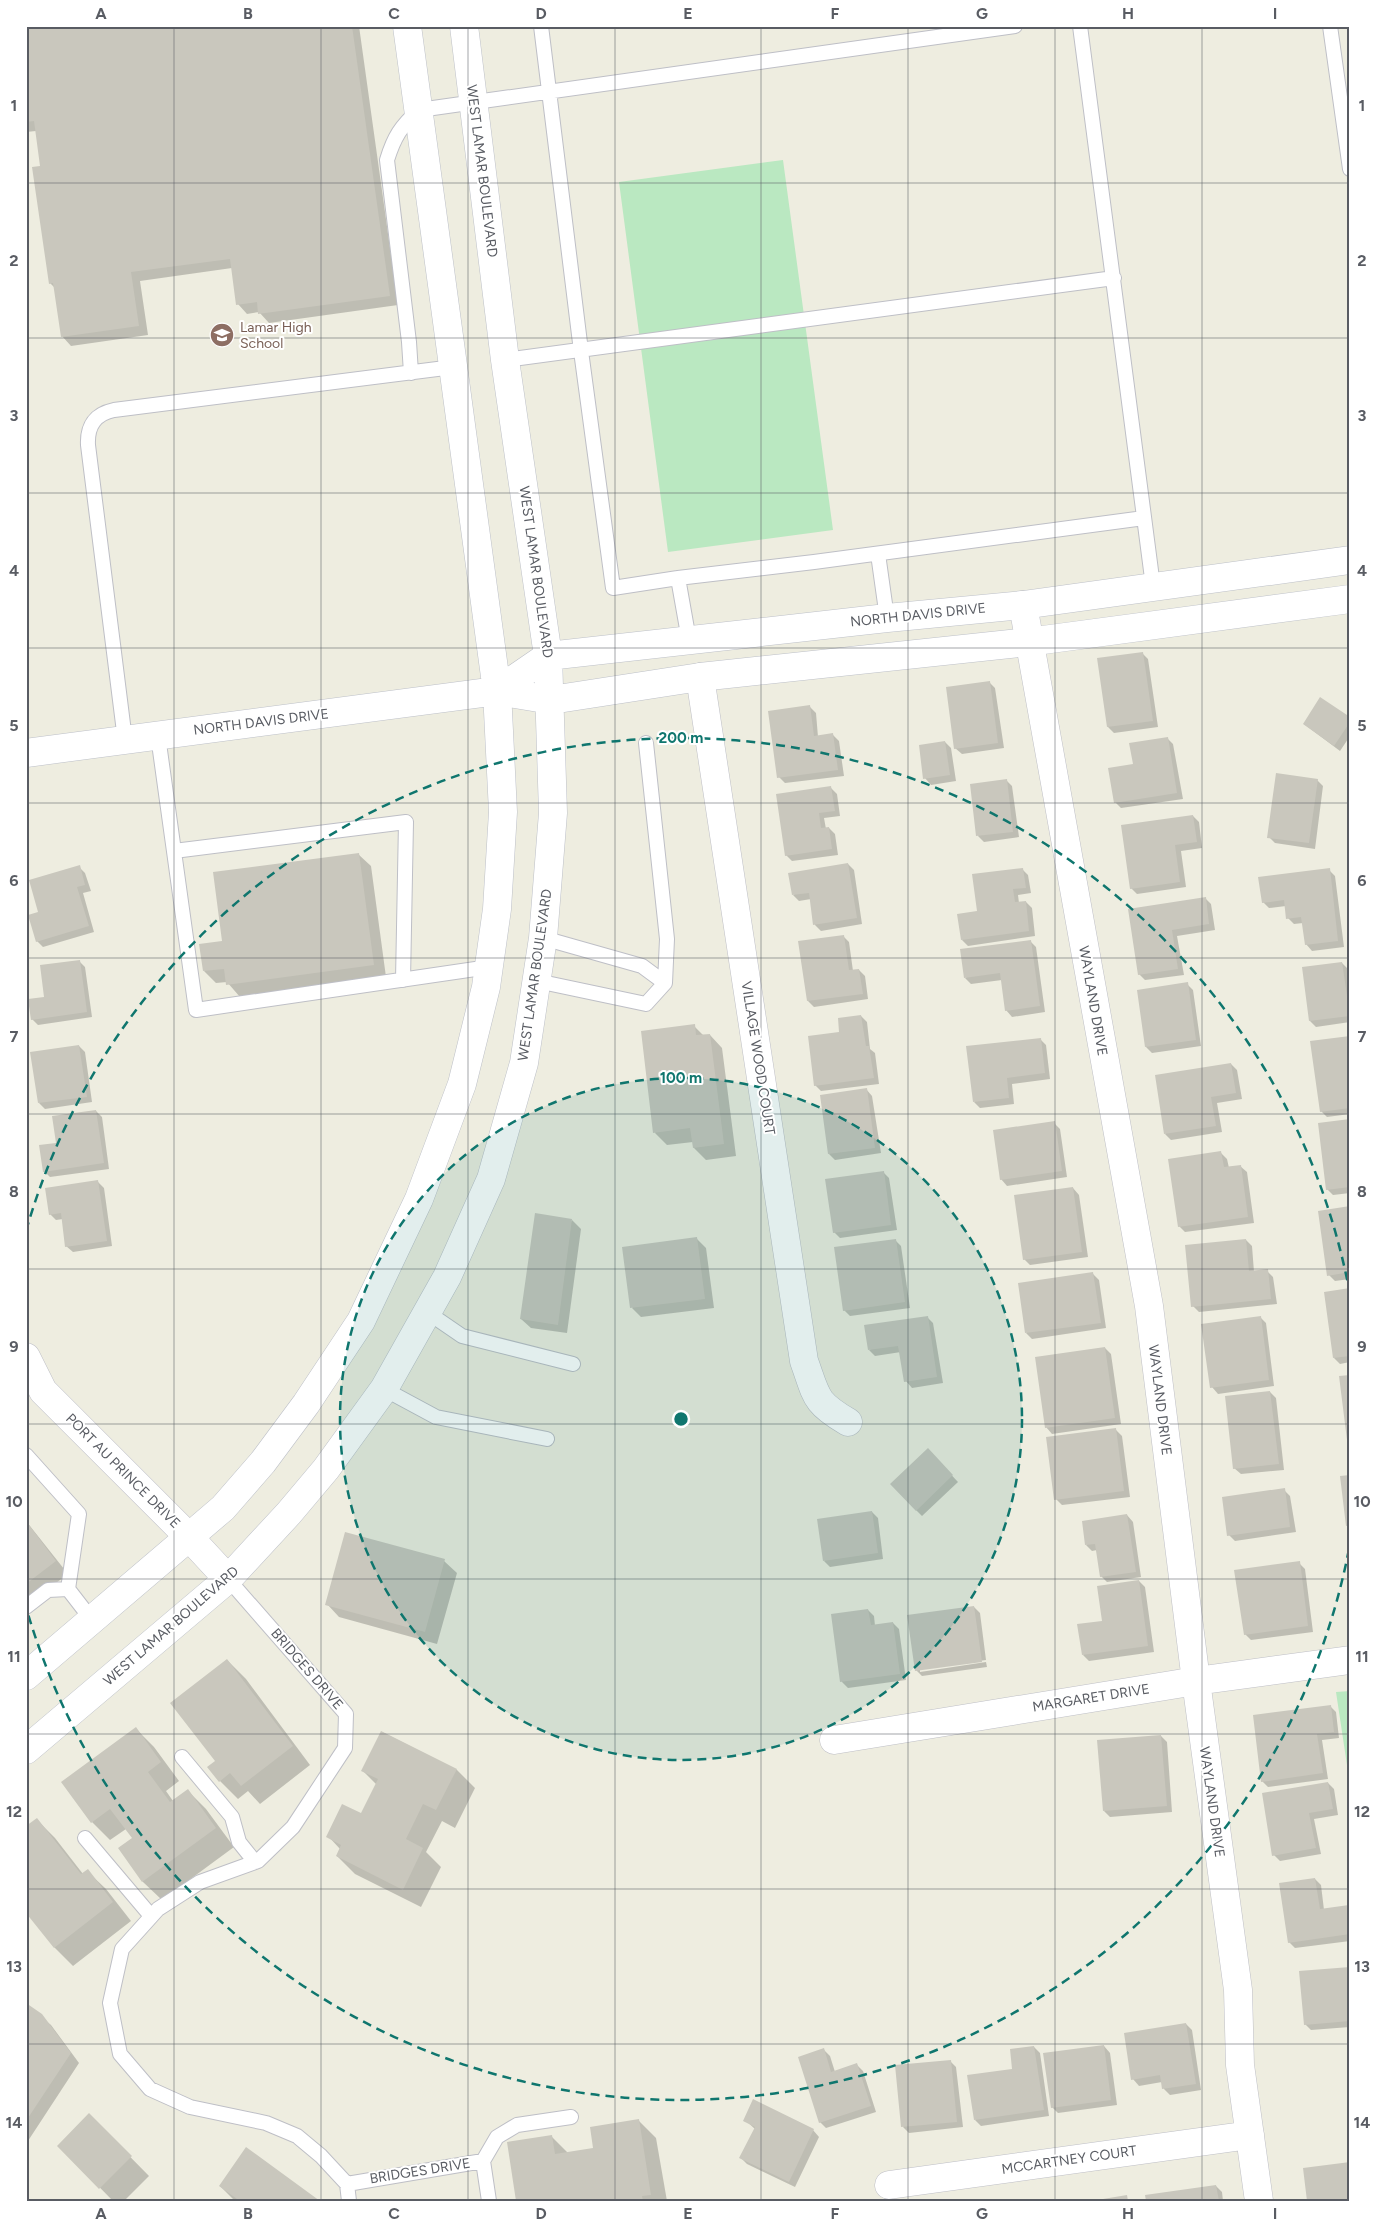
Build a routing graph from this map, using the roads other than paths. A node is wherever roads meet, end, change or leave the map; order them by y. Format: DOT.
graph roads {
  1 [pos="408,26"];
  2 [pos="464,26"];
  3 [pos="541,26"];
  4 [pos="1015,26"];
  5 [pos="1080,26"];
  6 [pos="1330,26"];
  7 [pos="550,91"];
  8 [pos="473,102"];
  9 [pos="419,110"];
  10 [pos="1350,169"];
  11 [pos="1114,278"];
  12 [pos="581,351"];
  13 [pos="505,360"];
  14 [pos="453,368"];
  15 [pos="411,373"];
  16 [pos="1144,518"];
  17 [pos="878,554"];
  18 [pos="1350,560"];
  19 [pos="678,578"];
  20 [pos="1153,586"];
  21 [pos="1350,599"];
  22 [pos="1022,605"];
  23 [pos="887,618"];
  24 [pos="689,640"];
  25 [pos="1028,642"];
  26 [pos="548,656"];
  27 [pos="700,677"];
  28 [pos="497,691"];
  29 [pos="551,700"];
  30 [pos="158,736"];
  31 [pos="125,740"];
  32 [pos="646,743"];
  33 [pos="26,753"];
  34 [pos="174,852"];
  35 [pos="543,938"];
  36 [pos="489,967"];
  37 [pos="403,980"];
  38 [pos="537,981"];
  39 [pos="666,983"];
  40 [pos="427,1312"];
  41 [pos="26,1357"];
  42 [pos="573,1364"];
  43 [pos="384,1390"];
  44 [pos="848,1422"];
  45 [pos="547,1439"];
  46 [pos="26,1455"];
  47 [pos="190,1538"];
  48 [pos="228,1579"];
  49 [pos="68,1589"];
  50 [pos="26,1607"];
  51 [pos="92,1620"];
  52 [pos="1350,1660"];
  53 [pos="26,1676"];
  54 [pos="1196,1681"];
  55 [pos="834,1740"];
  56 [pos="26,1750"];
  57 [pos="182,1757"];
  58 [pos="85,1838"];
  59 [pos="255,1862"];
  60 [pos="151,1916"];
  61 [pos="571,2116"];
  62 [pos="1250,2135"];
  63 [pos="483,2161"];
  64 [pos="347,2184"];
  65 [pos="889,2185"];
  66 [pos="349,2201"];
  67 [pos="489,2201"];
  68 [pos="1259,2201"];
  1 -- 9 [label="street"];
  2 -- 8 [label="street, WEST LAMAR BOULEVARD"];
  3 -- 7 [label="lane"];
  4 -- 7 [label="lane"];
  5 -- 11 [label="lane"];
  6 -- 10 [label="lane"];
  7 -- 8 [label="lane"];
  7 -- 12 [label="lane"];
  8 -- 9 [label="lane"];
  8 -- 13 [label="street, WEST LAMAR BOULEVARD"];
  9 -- 14 [label="street"];
  9 -- 15 [label="lane"];
  11 -- 12 [label="lane"];
  11 -- 16 [label="lane"];
  12 -- 13 [label="lane"];
  12 -- 19 [label="lane"];
  13 -- 26 [label="street, WEST LAMAR BOULEVARD"];
  14 -- 15 [label="lane"];
  14 -- 28 [label="street"];
  15 -- 31 [label="lane"];
  16 -- 17 [label="lane"];
  16 -- 20 [label="lane"];
  17 -- 19 [label="lane"];
  17 -- 23 [label="lane"];
  18 -- 20 [label="street, NORTH DAVIS DRIVE"];
  19 -- 24 [label="lane"];
  20 -- 22 [label="street, NORTH DAVIS DRIVE"];
  21 -- 25 [label="street, NORTH DAVIS DRIVE"];
  22 -- 23 [label="street, NORTH DAVIS DRIVE"];
  22 -- 25 [label="street, WAYLAND DRIVE"];
  23 -- 24 [label="street, NORTH DAVIS DRIVE"];
  24 -- 26 [label="street, NORTH DAVIS DRIVE"];
  25 -- 27 [label="street, NORTH DAVIS DRIVE"];
  25 -- 54 [label="street, WAYLAND DRIVE"];
  26 -- 28 [label="street, NORTH DAVIS DRIVE"];
  26 -- 29 [label="street, WEST LAMAR BOULEVARD"];
  27 -- 29 [label="street, NORTH DAVIS DRIVE"];
  27 -- 44 [label="street, VILLAGE WOOD COURT"];
  28 -- 29 [label="street, NORTH DAVIS DRIVE"];
  28 -- 30 [label="street, NORTH DAVIS DRIVE"];
  28 -- 36 [label="street"];
  29 -- 35 [label="street, WEST LAMAR BOULEVARD"];
  30 -- 31 [label="street, NORTH DAVIS DRIVE"];
  30 -- 34 [label="lane"];
  31 -- 33 [label="street, NORTH DAVIS DRIVE"];
  32 -- 39 [label="lane"];
  34 -- 37 [label="lane"];
  34 -- 37 [label="lane"];
  35 -- 38 [label="street, WEST LAMAR BOULEVARD"];
  35 -- 39 [label="lane"];
  36 -- 37 [label="lane"];
  36 -- 47 [label="street"];
  38 -- 39 [label="lane"];
  38 -- 40 [label="street, WEST LAMAR BOULEVARD"];
  40 -- 42 [label="lane"];
  40 -- 43 [label="street, WEST LAMAR BOULEVARD"];
  41 -- 47 [label="street, PORT AU PRINCE DRIVE"];
  43 -- 45 [label="lane"];
  43 -- 48 [label="street, WEST LAMAR BOULEVARD"];
  46 -- 49 [label="lane"];
  47 -- 48 [label="street, PORT AU PRINCE DRIVE"];
  47 -- 51 [label="street"];
  48 -- 56 [label="street, WEST LAMAR BOULEVARD"];
  48 -- 59 [label="lane, BRIDGES DRIVE"];
  49 -- 50 [label="lane"];
  49 -- 51 [label="lane"];
  51 -- 53 [label="street"];
  52 -- 54 [label="street, MARGARET DRIVE"];
  54 -- 55 [label="street, MARGARET DRIVE"];
  54 -- 62 [label="street, WAYLAND DRIVE"];
  57 -- 59 [label="lane"];
  58 -- 60 [label="lane"];
  59 -- 60 [label="lane, BRIDGES DRIVE"];
  60 -- 64 [label="lane, BRIDGES DRIVE"];
  61 -- 63 [label="lane"];
  62 -- 65 [label="street, MCCARTNEY COURT"];
  62 -- 68 [label="street, WAYLAND DRIVE"];
  63 -- 64 [label="lane, BRIDGES DRIVE"];
  63 -- 67 [label="lane, BRIDGES DRIVE"];
  64 -- 66 [label="lane"];
}
